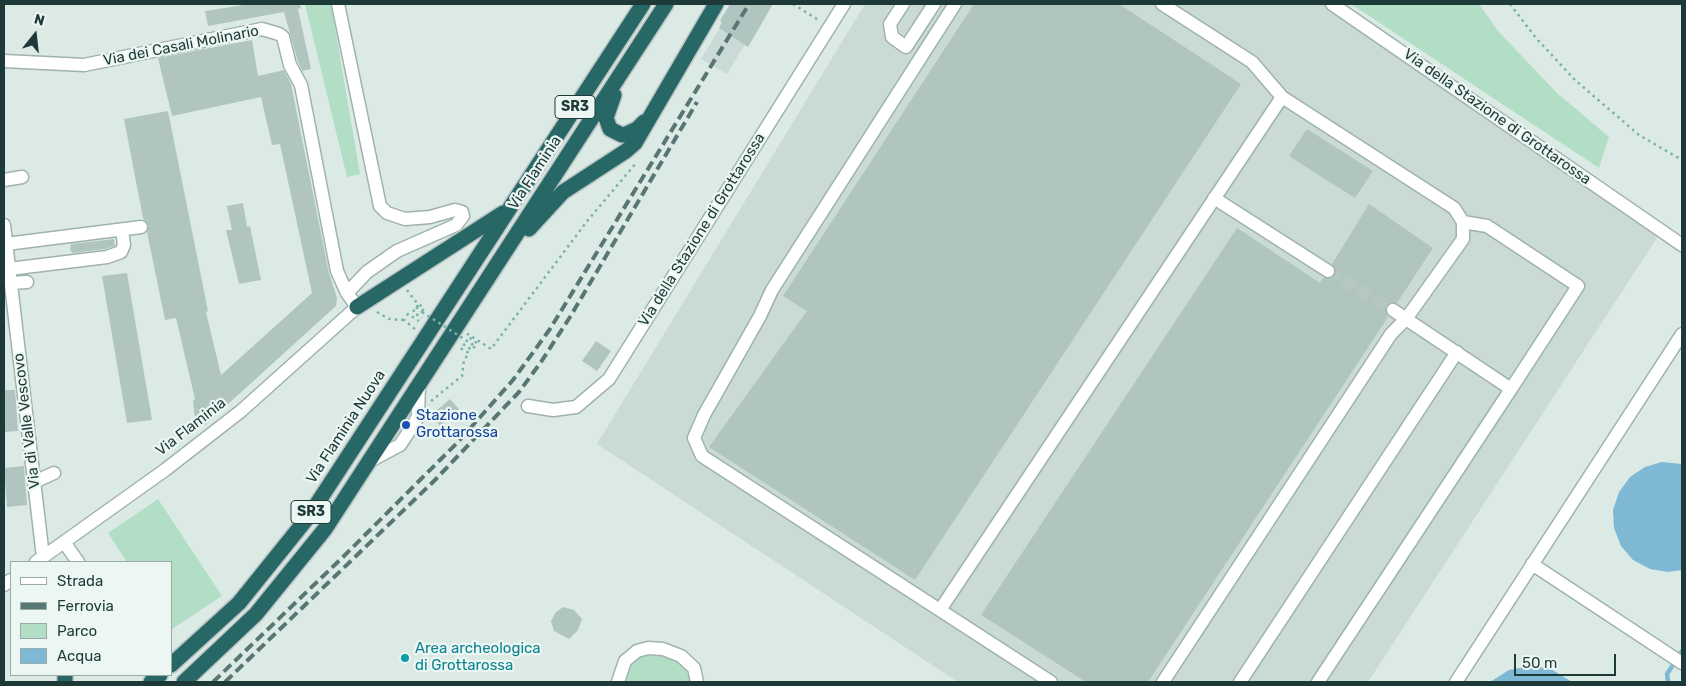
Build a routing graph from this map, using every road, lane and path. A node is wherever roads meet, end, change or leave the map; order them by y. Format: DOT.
graph roads {
  1 [pos="338,4"];
  2 [pos="634,4"];
  3 [pos="642,4"];
  4 [pos="666,4"];
  5 [pos="716,4"];
  6 [pos="793,4"];
  7 [pos="844,4"];
  8 [pos="903,4"];
  9 [pos="934,4"];
  10 [pos="955,4"];
  11 [pos="1162,4"];
  12 [pos="1332,4"];
  13 [pos="1510,4"];
  14 [pos="814,17"];
  15 [pos="612,50"];
  16 [pos="4,61"];
  17 [pos="623,71"];
  18 [pos="1282,97"];
  19 [pos="652,114"];
  20 [pos="639,160"];
  21 [pos="1682,160"];
  22 [pos="22,177"];
  23 [pos="4,180"];
  24 [pos="1214,198"];
  25 [pos="506,210"];
  26 [pos="1464,222"];
  27 [pos="4,225"];
  28 [pos="141,227"];
  29 [pos="122,230"];
  30 [pos="6,244"];
  31 [pos="1682,245"];
  32 [pos="499,260"];
  33 [pos="9,269"];
  34 [pos="1328,271"];
  35 [pos="28,282"];
  36 [pos="11,283"];
  37 [pos="347,293"];
  38 [pos="417,303"];
  39 [pos="357,307"];
  40 [pos="416,308"];
  41 [pos="1393,310"];
  42 [pos="377,312"];
  43 [pos="422,318"];
  44 [pos="1406,319"];
  45 [pos="404,320"];
  46 [pos="420,321"];
  47 [pos="1682,334"];
  48 [pos="425,338"];
  49 [pos="462,344"];
  50 [pos="475,346"];
  51 [pos="460,348"];
  52 [pos="1456,352"];
  53 [pos="419,385"];
  54 [pos="1511,389"];
  55 [pos="528,406"];
  56 [pos="419,409"];
  57 [pos="372,460"];
  58 [pos="54,473"];
  59 [pos="34,482"];
  60 [pos="64,542"];
  61 [pos="40,560"];
  62 [pos="77,561"];
  63 [pos="1532,564"];
  64 [pos="940,610"];
  65 [pos="1682,663"];
  66 [pos="172,664"];
  67 [pos="184,682"];
  68 [pos="618,682"];
  69 [pos="698,682"];
  70 [pos="1051,682"];
  71 [pos="1163,682"];
  72 [pos="1240,682"];
  73 [pos="1318,682"];
  74 [pos="1456,682"];
  1 -- 37 [label="street"];
  2 -- 15 [label="highway"];
  3 -- 15 [label="highway, Via Flaminia / SR3"];
  4 -- 17 [label="highway, Via Flaminia / SR3"];
  5 -- 19 [label="highway"];
  6 -- 14 [label="path"];
  7 -- 55 [label="street, Via della Stazione di Grottarossa"];
  8 -- 9 [label="street"];
  10 -- 64 [label="street"];
  11 -- 18 [label="street"];
  12 -- 31 [label="street, Via della Stazione di Grottarossa"];
  13 -- 21 [label="path"];
  15 -- 25 [label="highway, Via Flaminia / SR3"];
  16 -- 37 [label="street, Via dei Casali Molinario"];
  17 -- 19 [label="highway"];
  17 -- 32 [label="highway, Via Flaminia / SR3"];
  18 -- 24 [label="street"];
  18 -- 26 [label="street"];
  19 -- 32 [label="highway"];
  20 -- 50 [label="path"];
  22 -- 23 [label="street"];
  24 -- 34 [label="street"];
  24 -- 64 [label="street"];
  25 -- 39 [label="highway"];
  25 -- 48 [label="highway, Via Flaminia Nuova / SR3"];
  26 -- 44 [label="street"];
  26 -- 54 [label="street"];
  27 -- 30 [label="street, Via di Valle Vescovo"];
  28 -- 29 [label="street"];
  29 -- 30 [label="street"];
  29 -- 33 [label="street"];
  30 -- 33 [label="street, Via di Valle Vescovo"];
  32 -- 53 [label="highway, SR3"];
  33 -- 36 [label="street, Via di Valle Vescovo"];
  35 -- 36 [label="street"];
  36 -- 59 [label="street, Via di Valle Vescovo"];
  37 -- 39 [label="street, Via dei Casali Molinario"];
  38 -- 40 [label="path"];
  39 -- 60 [label="street, Via Flaminia"];
  40 -- 43 [label="path"];
  40 -- 50 [label="path, bridge"];
  41 -- 44 [label="street"];
  42 -- 45 [label="path"];
  44 -- 52 [label="street"];
  44 -- 71 [label="street"];
  45 -- 46 [label="path"];
  45 -- 48 [label="path"];
  47 -- 63 [label="street"];
  48 -- 66 [label="highway, Via Flaminia Nuova / SR3"];
  49 -- 50 [label="path"];
  51 -- 56 [label="path"];
  52 -- 54 [label="street"];
  52 -- 72 [label="street"];
  53 -- 56 [label="street"];
  53 -- 57 [label="highway, SR3"];
  54 -- 73 [label="street"];
  56 -- 57 [label="street"];
  57 -- 67 [label="highway, SR3"];
  58 -- 59 [label="street"];
  59 -- 61 [label="street, Via di Valle Vescovo"];
  60 -- 61 [label="street, Via Flaminia"];
  60 -- 62 [label="street"];
  63 -- 65 [label="street"];
  63 -- 74 [label="street"];
  64 -- 70 [label="street"];
  68 -- 69 [label="street"];
}
